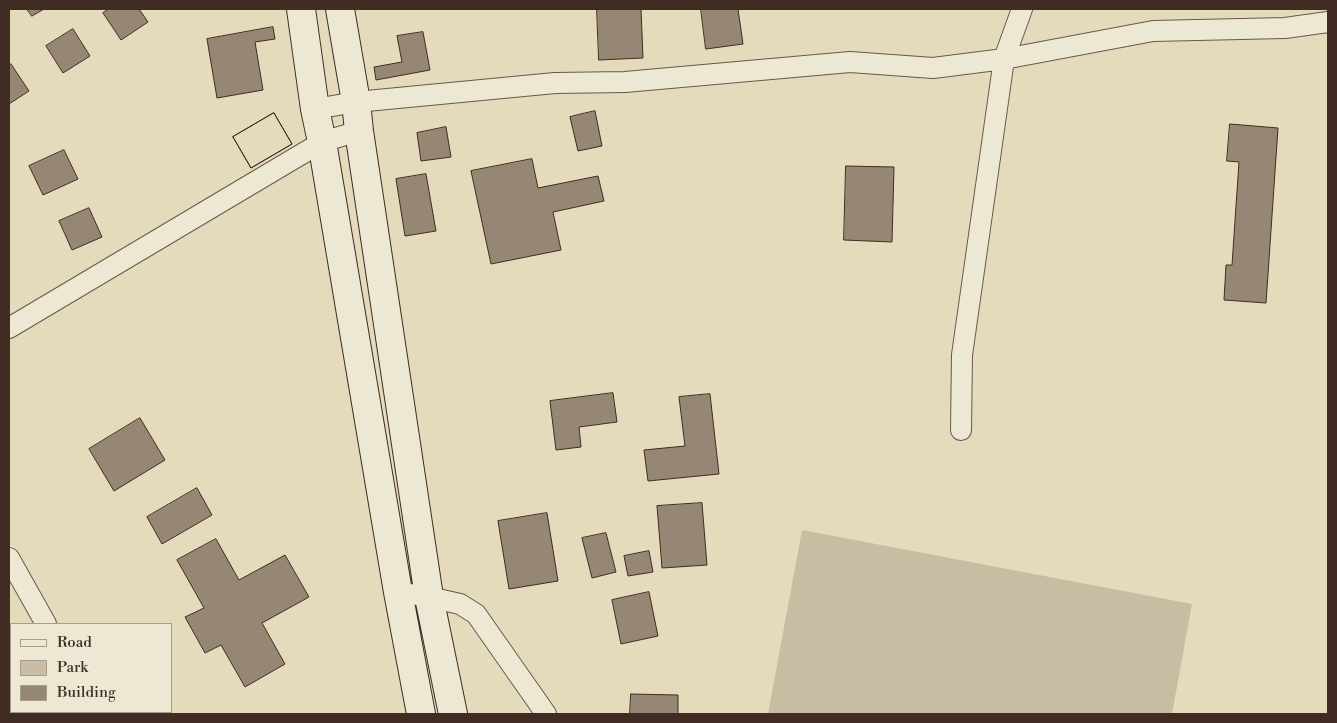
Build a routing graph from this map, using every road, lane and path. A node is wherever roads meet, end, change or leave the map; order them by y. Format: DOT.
graph roads {
  1 [pos="301,9"];
  2 [pos="340,9"];
  3 [pos="1022,9"];
  4 [pos="1328,22"];
  5 [pos="1004,59"];
  6 [pos="356,102"];
  7 [pos="315,109"];
  8 [pos="359,131"];
  9 [pos="322,142"];
  10 [pos="9,328"];
  11 [pos="961,430"];
  12 [pos="9,558"];
  13 [pos="398,592"];
  14 [pos="429,597"];
  15 [pos="45,623"];
  16 [pos="421,714"];
  17 [pos="453,714"];
  18 [pos="546,714"];
  1 -- 7 [label="main road"];
  2 -- 6 [label="main road"];
  3 -- 5 [label="street"];
  4 -- 5 [label="street"];
  5 -- 6 [label="street"];
  5 -- 11 [label="street"];
  6 -- 7 [label="street"];
  6 -- 8 [label="main road"];
  7 -- 9 [label="main road"];
  8 -- 9 [label="street"];
  8 -- 14 [label="main road"];
  9 -- 10 [label="street"];
  9 -- 13 [label="main road"];
  12 -- 15 [label="street"];
  13 -- 14 [label="street"];
  13 -- 16 [label="main road"];
  14 -- 17 [label="main road"];
  14 -- 18 [label="street"];
}
